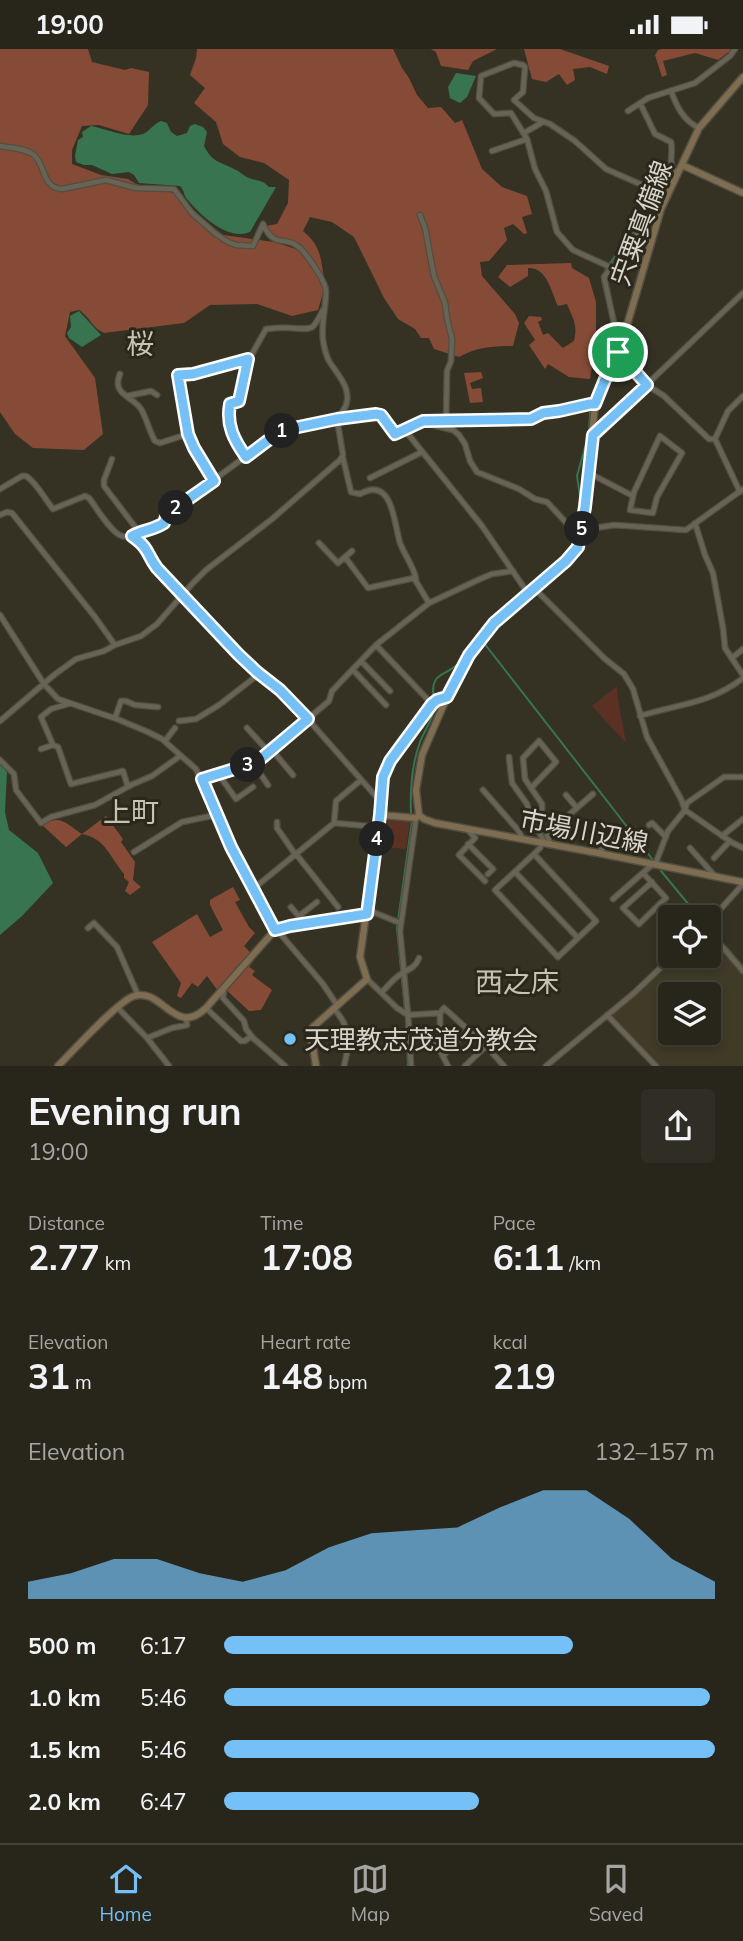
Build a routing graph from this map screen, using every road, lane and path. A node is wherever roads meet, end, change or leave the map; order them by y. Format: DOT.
graph roads {
  1 [pos="735,49"];
  2 [pos="743,77"];
  3 [pos="671,91"];
  4 [pos="640,103"];
  5 [pos="628,111"];
  6 [pos="543,121"];
  7 [pos="699,128"];
  8 [pos="524,133"];
  9 [pos="527,139"];
  10 [pos="0,146"];
  11 [pos="492,151"];
  12 [pos="682,165"];
  13 [pos="677,172"];
  14 [pos="743,193"];
  15 [pos="665,195"];
  16 [pos="420,215"];
  17 [pos="608,266"];
  18 [pos="743,293"];
  19 [pos="324,308"];
  20 [pos="618,352"];
  21 [pos="248,359"];
  22 [pos="120,374"];
  23 [pos="647,385"];
  24 [pos="157,395"];
  25 [pos="743,396"];
  26 [pos="126,397"];
  27 [pos="593,404"];
  28 [pos="337,419"];
  29 [pos="428,421"];
  30 [pos="446,421"];
  31 [pos="404,429"];
  32 [pos="188,434"];
  33 [pos="593,435"];
  34 [pos="715,439"];
  35 [pos="422,451"];
  36 [pos="343,455"];
  37 [pos="246,457"];
  38 [pos="111,459"];
  39 [pos="589,473"];
  40 [pos="370,478"];
  41 [pos="214,481"];
  42 [pos="0,489"];
  43 [pos="741,491"];
  44 [pos="633,496"];
  45 [pos="0,515"];
  46 [pos="695,523"];
  47 [pos="580,531"];
  48 [pos="139,532"];
  49 [pos="132,536"];
  50 [pos="319,543"];
  51 [pos="352,551"];
  52 [pos="345,557"];
  53 [pos="513,571"];
  54 [pos="416,579"];
  55 [pos="528,590"];
  56 [pos="183,595"];
  57 [pos="429,603"];
  58 [pos="0,615"];
  59 [pos="114,645"];
  60 [pos="376,645"];
  61 [pos="743,649"];
  62 [pos="732,658"];
  63 [pos="361,661"];
  64 [pos="353,670"];
  65 [pos="259,674"];
  66 [pos="743,676"];
  67 [pos="44,684"];
  68 [pos="390,691"];
  69 [pos="447,697"];
  70 [pos="434,703"];
  71 [pos="69,704"];
  72 [pos="386,705"];
  73 [pos="158,707"];
  74 [pos="640,716"];
  75 [pos="115,718"];
  76 [pos="308,719"];
  77 [pos="0,720"];
  78 [pos="179,721"];
  79 [pos="175,728"];
  80 [pos="247,728"];
  81 [pos="165,741"];
  82 [pos="53,745"];
  83 [pos="41,750"];
  84 [pos="271,751"];
  85 [pos="180,756"];
  86 [pos="509,757"];
  87 [pos="0,760"];
  88 [pos="253,763"];
  89 [pos="219,775"];
  90 [pos="293,775"];
  91 [pos="743,777"];
  92 [pos="202,779"];
  93 [pos="361,780"];
  94 [pos="268,785"];
  95 [pos="130,786"];
  96 [pos="253,787"];
  97 [pos="531,788"];
  98 [pos="483,790"];
  99 [pos="566,795"];
  100 [pos="593,795"];
  101 [pos="380,801"];
  102 [pos="577,808"];
  103 [pos="685,810"];
  104 [pos="216,815"];
  105 [pos="380,815"];
  106 [pos="418,816"];
  107 [pos="530,816"];
  108 [pos="743,819"];
  109 [pos="277,822"];
  110 [pos="334,823"];
  111 [pos="649,825"];
  112 [pos="379,827"];
  113 [pos="466,828"];
  114 [pos="722,836"];
  115 [pos="666,837"];
  116 [pos="614,838"];
  117 [pos="523,839"];
  118 [pos="730,841"];
  119 [pos="468,844"];
  120 [pos="546,844"];
  121 [pos="690,848"];
  122 [pos="743,848"];
  123 [pos="134,852"];
  124 [pos="598,853"];
  125 [pos="295,854"];
  126 [pos="534,854"];
  127 [pos="714,858"];
  128 [pos="654,864"];
  129 [pos="515,872"];
  130 [pos="643,873"];
  131 [pos="488,874"];
  132 [pos="716,877"];
  133 [pos="485,881"];
  134 [pos="652,883"];
  135 [pos="743,883"];
  136 [pos="253,889"];
  137 [pos="613,899"];
  138 [pos="317,902"];
  139 [pos="291,907"];
  140 [pos="338,907"];
  141 [pos="721,908"];
  142 [pos="367,912"];
  143 [pos="299,916"];
  144 [pos="399,923"];
  145 [pos="305,925"];
  146 [pos="88,928"];
  147 [pos="276,930"];
  148 [pos="578,938"];
  149 [pos="721,945"];
  150 [pos="419,958"];
  151 [pos="659,968"];
  152 [pos="743,971"];
  153 [pos="402,973"];
  154 [pos="367,979"];
  155 [pos="224,989"];
  156 [pos="382,992"];
  157 [pos="138,995"];
  158 [pos="117,1007"];
  159 [pos="336,1007"];
  160 [pos="206,1008"];
  161 [pos="440,1013"];
  162 [pos="406,1014"];
  163 [pos="607,1015"];
  164 [pos="186,1018"];
  165 [pos="468,1030"];
  166 [pos="251,1035"];
  167 [pos="146,1038"];
  168 [pos="486,1046"];
  169 [pos="443,1055"];
  170 [pos="58,1066"];
  171 [pos="169,1066"];
  172 [pos="285,1066"];
  173 [pos="316,1066"];
  174 [pos="344,1066"];
  175 [pos="411,1066"];
  176 [pos="448,1066"];
  177 [pos="465,1066"];
  178 [pos="504,1066"];
  179 [pos="546,1066"];
  180 [pos="656,1066"];
  1 -- 3 [label="street"];
  2 -- 7 [label="main road, 宍粟真備線"];
  3 -- 4 [label="street"];
  3 -- 7 [label="street"];
  4 -- 5 [label="street"];
  4 -- 13 [label="street"];
  6 -- 8 [label="street"];
  6 -- 8 [label="street"];
  6 -- 15 [label="street"];
  7 -- 12 [label="main road, 宍粟真備線"];
  8 -- 9 [label="street"];
  9 -- 11 [label="street"];
  9 -- 17 [label="street"];
  10 -- 19 [label="street"];
  12 -- 13 [label="main road, 宍粟真備線"];
  12 -- 14 [label="main road"];
  13 -- 15 [label="main road, 宍粟真備線"];
  15 -- 17 [label="street"];
  15 -- 20 [label="main road, 宍粟真備線"];
  16 -- 30 [label="street"];
  17 -- 20 [label="street"];
  18 -- 23 [label="street"];
  19 -- 21 [label="street"];
  19 -- 28 [label="street"];
  20 -- 23 [label="street"];
  20 -- 27 [label="main road, 宍粟真備線"];
  21 -- 32 [label="street"];
  21 -- 37 [label="street"];
  22 -- 26 [label="street"];
  23 -- 33 [label="street"];
  23 -- 34 [label="street"];
  24 -- 26 [label="street"];
  25 -- 34 [label="street"];
  26 -- 32 [label="street"];
  27 -- 30 [label="street"];
  27 -- 33 [label="main road, 宍粟真備線"];
  28 -- 31 [label="street"];
  28 -- 36 [label="street"];
  28 -- 37 [label="street"];
  29 -- 30 [label="street"];
  29 -- 31 [label="street"];
  29 -- 47 [label="street"];
  31 -- 35 [label="street"];
  32 -- 41 [label="street"];
  33 -- 39 [label="main road, 宍粟真備線"];
  34 -- 43 [label="street"];
  35 -- 40 [label="street"];
  35 -- 53 [label="street"];
  36 -- 54 [label="street"];
  36 -- 56 [label="street"];
  37 -- 41 [label="street"];
  38 -- 48 [label="street"];
  39 -- 44 [label="street"];
  39 -- 47 [label="main road, 宍粟真備線"];
  41 -- 48 [label="street"];
  42 -- 49 [label="street"];
  43 -- 46 [label="street"];
  44 -- 44 [label="street"];
  45 -- 59 [label="street"];
  46 -- 47 [label="street"];
  46 -- 62 [label="street"];
  47 -- 55 [label="main road, 宍粟真備線"];
  48 -- 49 [label="street"];
  49 -- 56 [label="street"];
  50 -- 52 [label="street"];
  51 -- 52 [label="street"];
  52 -- 54 [label="street"];
  53 -- 55 [label="street"];
  53 -- 57 [label="street"];
  54 -- 57 [label="street"];
  55 -- 69 [label="main road, 宍粟真備線"];
  55 -- 74 [label="street"];
  56 -- 59 [label="street"];
  56 -- 65 [label="street"];
  57 -- 60 [label="street"];
  58 -- 67 [label="street"];
  59 -- 67 [label="street"];
  60 -- 63 [label="street"];
  60 -- 70 [label="street"];
  61 -- 62 [label="street"];
  62 -- 66 [label="street"];
  63 -- 64 [label="street"];
  63 -- 68 [label="street"];
  64 -- 72 [label="street"];
  64 -- 76 [label="street"];
  65 -- 76 [label="street"];
  65 -- 78 [label="street"];
  66 -- 74 [label="street"];
  67 -- 71 [label="street"];
  67 -- 77 [label="street"];
  69 -- 70 [label="street"];
  69 -- 106 [label="main road, 宍粟真備線"];
  70 -- 101 [label="street"];
  71 -- 75 [label="street"];
  71 -- 82 [label="street"];
  73 -- 75 [label="street"];
  74 -- 103 [label="street"];
  75 -- 81 [label="street"];
  76 -- 84 [label="street"];
  76 -- 93 [label="street"];
  79 -- 81 [label="street"];
  80 -- 84 [label="street"];
  81 -- 85 [label="street"];
  82 -- 83 [label="street"];
  82 -- 95 [label="street"];
  84 -- 88 [label="street"];
  84 -- 90 [label="street"];
  85 -- 92 [label="street"];
  85 -- 95 [label="street"];
  86 -- 107 [label="street"];
  87 -- 95 [label="street"];
  88 -- 89 [label="street"];
  88 -- 94 [label="street"];
  89 -- 92 [label="street"];
  89 -- 96 [label="street"];
  91 -- 103 [label="street"];
  92 -- 104 [label="street"];
  93 -- 101 [label="street"];
  93 -- 110 [label="street"];
  97 -- 97 [label="street"];
  97 -- 107 [label="street"];
  98 -- 117 [label="street"];
  99 -- 102 [label="street"];
  100 -- 102 [label="street"];
  101 -- 105 [label="street"];
  102 -- 120 [label="street"];
  103 -- 114 [label="street"];
  103 -- 115 [label="street"];
  104 -- 123 [label="street"];
  104 -- 136 [label="street"];
  105 -- 106 [label="main road"];
  105 -- 112 [label="main road"];
  106 -- 113 [label="main road, 市場川辺線"];
  106 -- 144 [label="street"];
  107 -- 120 [label="street"];
  108 -- 114 [label="street"];
  109 -- 125 [label="street"];
  110 -- 112 [label="street"];
  110 -- 125 [label="street"];
  111 -- 115 [label="street"];
  112 -- 142 [label="main road"];
  113 -- 117 [label="main road, 市場川辺線"];
  113 -- 119 [label="street"];
  114 -- 118 [label="street"];
  115 -- 128 [label="street"];
  116 -- 124 [label="street"];
  117 -- 120 [label="main road, 市場川辺線"];
  118 -- 122 [label="street"];
  118 -- 127 [label="street"];
  119 -- 131 [label="street"];
  119 -- 133 [label="street"];
  120 -- 124 [label="main road, 市場川辺線"];
  120 -- 126 [label="street"];
  121 -- 132 [label="street"];
  124 -- 128 [label="main road, 市場川辺線"];
  125 -- 136 [label="street"];
  125 -- 140 [label="street"];
  126 -- 129 [label="street"];
  126 -- 148 [label="street"];
  128 -- 130 [label="street"];
  128 -- 132 [label="main road, 市場川辺線"];
  129 -- 148 [label="street"];
  129 -- 148 [label="street"];
  130 -- 134 [label="street"];
  130 -- 137 [label="street"];
  132 -- 135 [label="main road, 市場川辺線"];
  134 -- 134 [label="street"];
  135 -- 141 [label="street"];
  136 -- 147 [label="street"];
  138 -- 143 [label="street"];
  139 -- 143 [label="street"];
  142 -- 144 [label="street"];
  142 -- 145 [label="main road"];
  142 -- 154 [label="main road"];
  143 -- 145 [label="street"];
  144 -- 153 [label="street"];
  145 -- 147 [label="main road"];
  146 -- 157 [label="street"];
  147 -- 155 [label="main road"];
  147 -- 159 [label="street"];
  149 -- 152 [label="street"];
  150 -- 153 [label="street"];
  151 -- 163 [label="street"];
  153 -- 156 [label="street"];
  153 -- 162 [label="street"];
  154 -- 156 [label="street"];
  154 -- 159 [label="main road"];
  155 -- 160 [label="main road"];
  155 -- 166 [label="street"];
  156 -- 162 [label="street"];
  157 -- 158 [label="main road"];
  157 -- 164 [label="main road"];
  158 -- 167 [label="street"];
  158 -- 170 [label="main road"];
  159 -- 173 [label="main road"];
  159 -- 174 [label="street"];
  160 -- 164 [label="main road"];
  160 -- 166 [label="street"];
  161 -- 162 [label="street"];
  161 -- 165 [label="street"];
  161 -- 169 [label="street"];
  162 -- 175 [label="street"];
  163 -- 179 [label="street"];
  163 -- 180 [label="street"];
  164 -- 167 [label="street"];
  165 -- 168 [label="street"];
  165 -- 169 [label="street"];
  166 -- 172 [label="street"];
  167 -- 171 [label="street"];
  168 -- 177 [label="street"];
  168 -- 178 [label="street"];
  169 -- 176 [label="street"];
}
